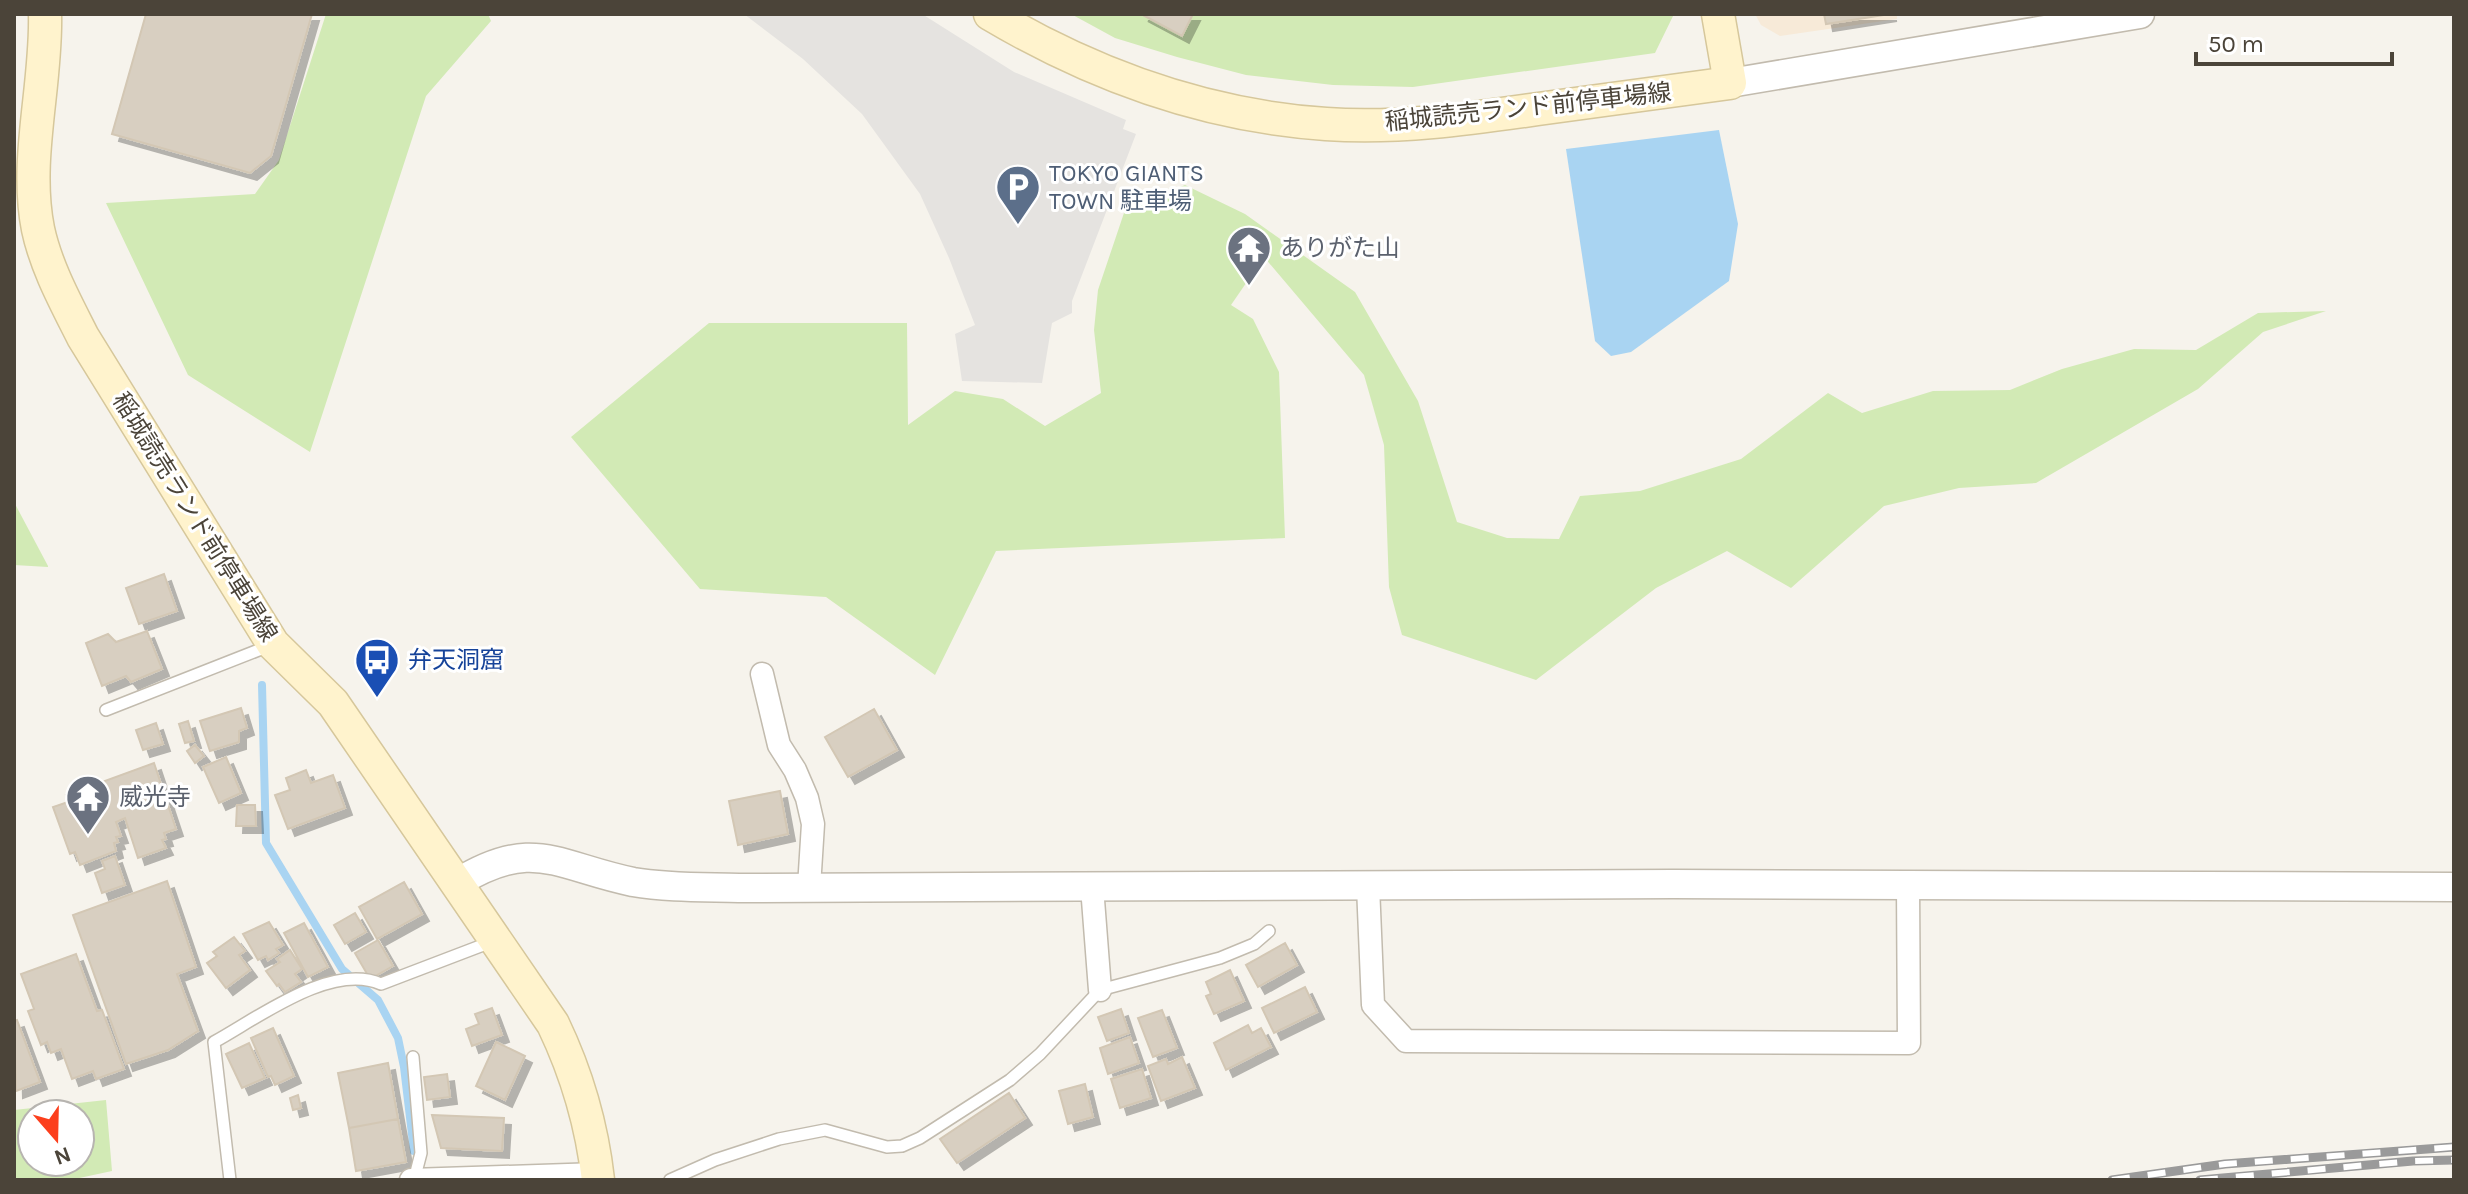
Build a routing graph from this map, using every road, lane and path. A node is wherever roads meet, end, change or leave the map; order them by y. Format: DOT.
graph roads {
  1 [pos="45,14"];
  2 [pos="990,14"];
  3 [pos="1718,14"];
  4 [pos="2140,14"];
  5 [pos="1730,83"];
  6 [pos="273,644"];
  7 [pos="762,674"];
  8 [pos="106,710"];
  9 [pos="457,883"];
  10 [pos="1368,886"];
  11 [pos="1908,886"];
  12 [pos="809,887"];
  13 [pos="1092,887"];
  14 [pos="2454,887"];
  15 [pos="1269,931"];
  16 [pos="496,940"];
  17 [pos="1100,990"];
  18 [pos="413,1057"];
  19 [pos="598,1177"];
  20 [pos="230,1180"];
  21 [pos="413,1180"];
  22 [pos="670,1180"];
  1 -- 6 [label="main road, 稲城読売ランド前停車場線"];
  2 -- 5 [label="main road, 稲城読売ランド前停車場線"];
  3 -- 5 [label="main road"];
  4 -- 5 [label="street"];
  6 -- 8 [label="lane"];
  6 -- 9 [label="main road, 稲城読売ランド前停車場線"];
  7 -- 12 [label="street"];
  9 -- 12 [label="street"];
  9 -- 16 [label="main road, 稲城読売ランド前停車場線"];
  10 -- 11 [label="street"];
  10 -- 11 [label="street"];
  10 -- 13 [label="street"];
  11 -- 14 [label="street"];
  12 -- 13 [label="street"];
  13 -- 17 [label="street"];
  15 -- 17 [label="lane"];
  16 -- 19 [label="main road, 稲城読売ランド前停車場線"];
  16 -- 20 [label="lane"];
  17 -- 22 [label="lane"];
  18 -- 21 [label="lane"];
  19 -- 21 [label="street"];
}
